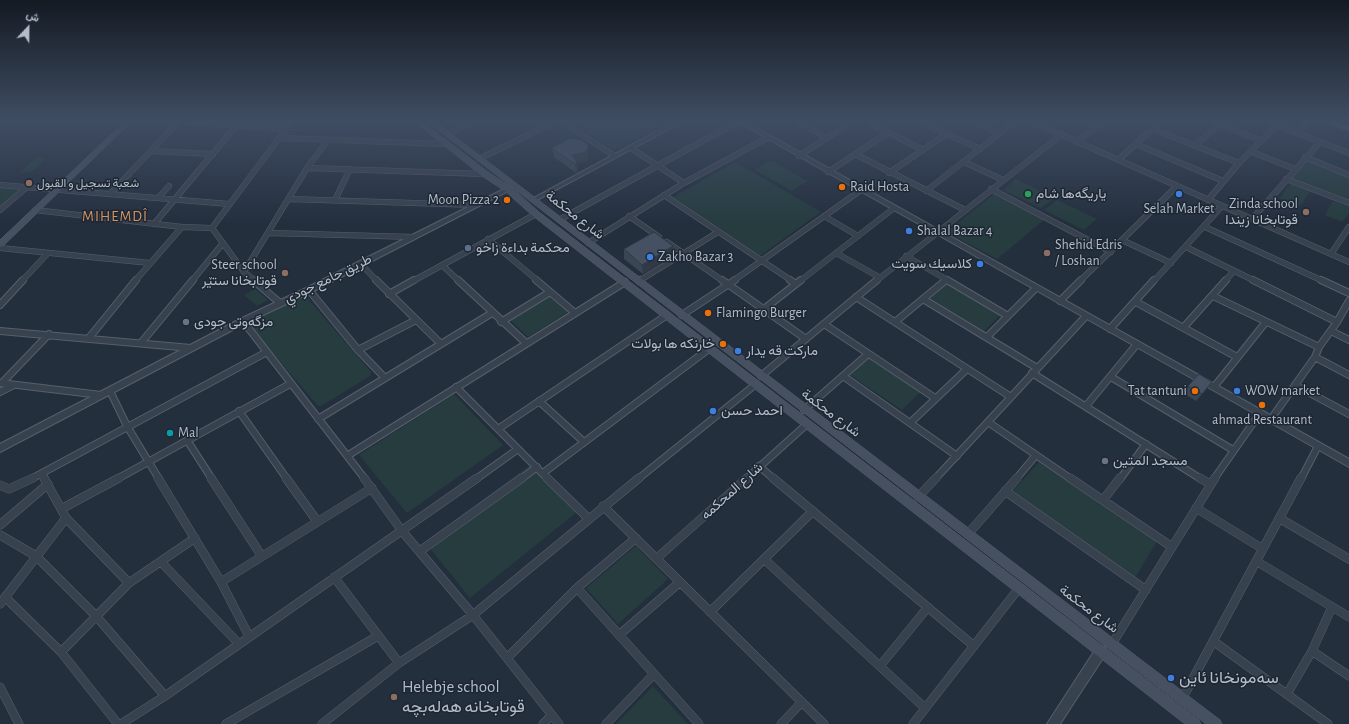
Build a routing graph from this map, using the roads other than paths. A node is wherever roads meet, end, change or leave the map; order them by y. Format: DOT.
graph roads {
  1 [pos="93,156"];
  2 [pos="146,156"];
  3 [pos="213,156"];
  4 [pos="266,156"];
  5 [pos="316,156"];
  6 [pos="465,156"];
  7 [pos="474,156"];
  8 [pos="486,156"];
  9 [pos="616,156"];
  10 [pos="643,156"];
  11 [pos="676,156"];
  12 [pos="734,156"];
  13 [pos="799,156"];
  14 [pos="852,156"];
  15 [pos="858,156"];
  16 [pos="914,156"];
  17 [pos="972,156"];
  18 [pos="1034,156"];
  19 [pos="1108,156"];
  20 [pos="1123,156"];
  21 [pos="1164,156"];
  22 [pos="1221,156"];
  23 [pos="1248,156"];
  24 [pos="1262,156"];
  25 [pos="1305,157"];
  26 [pos="479,159"];
  27 [pos="1118,160"];
  28 [pos="964,162"];
  29 [pos="1239,163"];
  30 [pos="658,166"];
  31 [pos="307,168"];
  32 [pos="350,169"];
  33 [pos="1295,169"];
  34 [pos="828,172"];
  35 [pos="889,173"];
  36 [pos="485,174"];
  37 [pos="1349,175"];
  38 [pos="1286,179"];
  39 [pos="1003,180"];
  40 [pos="1223,181"];
  41 [pos="684,183"];
  42 [pos="0,185"];
  43 [pos="169,186"];
  44 [pos="1177,186"];
  45 [pos="27,187"];
  46 [pos="58,189"];
  47 [pos="508,189"];
  48 [pos="991,189"];
  49 [pos="861,190"];
  50 [pos="926,191"];
  51 [pos="110,194"];
  52 [pos="664,195"];
  53 [pos="158,198"];
  54 [pos="289,198"];
  55 [pos="176,200"];
  56 [pos="335,200"];
  57 [pos="533,200"];
  58 [pos="1208,200"];
  59 [pos="1349,203"];
  60 [pos="229,204"];
  61 [pos="476,205"];
  62 [pos="1222,206"];
  63 [pos="894,208"];
  64 [pos="0,210"];
  65 [pos="35,210"];
  66 [pos="965,210"];
  67 [pos="536,214"];
  68 [pos="630,216"];
  69 [pos="824,216"];
  70 [pos="1252,219"];
  71 [pos="559,220"];
  72 [pos="154,224"];
  73 [pos="182,227"];
  74 [pos="1205,227"];
  75 [pos="1349,227"];
  76 [pos="212,228"];
  77 [pos="718,232"];
  78 [pos="937,232"];
  79 [pos="269,233"];
  80 [pos="858,236"];
  81 [pos="414,237"];
  82 [pos="488,239"];
  83 [pos="1122,240"];
  84 [pos="588,242"];
  85 [pos="223,243"];
  86 [pos="0,244"];
  87 [pos="1186,247"];
  88 [pos="0,248"];
  89 [pos="1111,252"];
  90 [pos="836,253"];
  91 [pos="48,254"];
  92 [pos="684,254"];
  93 [pos="1331,254"];
  94 [pos="906,256"];
  95 [pos="761,262"];
  96 [pos="1349,262"];
  97 [pos="150,263"];
  98 [pos="360,263"];
  99 [pos="1171,263"];
  100 [pos="442,265"];
  101 [pos="1234,271"];
  102 [pos="244,272"];
  103 [pos="879,277"];
  104 [pos="946,280"];
  105 [pos="639,281"];
  106 [pos="625,282"];
  107 [pos="796,284"];
  108 [pos="728,285"];
  109 [pos="1036,288"];
  110 [pos="309,290"];
  111 [pos="550,292"];
  112 [pos="1349,293"];
  113 [pos="389,294"];
  114 [pos="1213,296"];
  115 [pos="856,297"];
  116 [pos="923,299"];
  117 [pos="1060,301"];
  118 [pos="1349,301"];
  119 [pos="1136,302"];
  120 [pos="280,303"];
  121 [pos="0,305"];
  122 [pos="764,310"];
  123 [pos="575,312"];
  124 [pos="492,313"];
  125 [pos="667,315"];
  126 [pos="682,315"];
  127 [pos="1008,316"];
  128 [pos="1086,316"];
  129 [pos="416,320"];
  130 [pos="243,321"];
  131 [pos="501,322"];
  132 [pos="895,322"];
  133 [pos="1265,322"];
  134 [pos="1337,322"];
  135 [pos="824,324"];
  136 [pos="1184,327"];
  137 [pos="1110,329"];
  138 [pos="0,331"];
  139 [pos="1331,331"];
  140 [pos="48,334"];
  141 [pos="987,337"];
  142 [pos="88,338"];
  143 [pos="806,339"];
  144 [pos="1349,340"];
  145 [pos="142,343"];
  146 [pos="526,343"];
  147 [pos="441,344"];
  148 [pos="1138,344"];
  149 [pos="1319,347"];
  150 [pos="191,348"];
  151 [pos="710,348"];
  152 [pos="358,350"];
  153 [pos="266,353"];
  154 [pos="868,354"];
  155 [pos="1237,357"];
  156 [pos="1315,358"];
  157 [pos="967,369"];
  158 [pos="1035,370"];
  159 [pos="1349,375"];
  160 [pos="843,376"];
  161 [pos="1111,377"];
  162 [pos="385,378"];
  163 [pos="759,380"];
  164 [pos="1,383"];
  165 [pos="290,384"];
  166 [pos="1295,385"];
  167 [pos="12,386"];
  168 [pos="1214,387"];
  169 [pos="456,388"];
  170 [pos="110,391"];
  171 [pos="0,392"];
  172 [pos="101,395"];
  173 [pos="1011,396"];
  174 [pos="934,398"];
  175 [pos="539,401"];
  176 [pos="1086,406"];
  177 [pos="804,410"];
  178 [pos="240,411"];
  179 [pos="1260,413"];
  180 [pos="1349,414"];
  181 [pos="318,419"];
  182 [pos="1270,419"];
  183 [pos="988,422"];
  184 [pos="910,423"];
  185 [pos="807,424"];
  186 [pos="127,426"];
  187 [pos="498,429"];
  188 [pos="187,440"];
  189 [pos="584,442"];
  190 [pos="1146,444"];
  191 [pos="1318,446"];
  192 [pos="0,448"];
  193 [pos="848,448"];
  194 [pos="518,449"];
  195 [pos="1233,450"];
  196 [pos="1036,454"];
  197 [pos="347,456"];
  198 [pos="957,456"];
  199 [pos="148,461"];
  200 [pos="865,462"];
  201 [pos="1349,463"];
  202 [pos="759,466"];
  203 [pos="537,467"];
  204 [pos="42,473"];
  205 [pos="543,473"];
  206 [pos="48,484"];
  207 [pos="1210,484"];
  208 [pos="0,485"];
  209 [pos="372,488"];
  210 [pos="1005,491"];
  211 [pos="918,497"];
  212 [pos="1103,500"];
  213 [pos="603,506"];
  214 [pos="1196,508"];
  215 [pos="61,509"];
  216 [pos="813,511"];
  217 [pos="66,518"];
  218 [pos="588,518"];
  219 [pos="1279,518"];
  220 [pos="316,521"];
  221 [pos="0,525"];
  222 [pos="402,532"];
  223 [pos="968,534"];
  224 [pos="0,535"];
  225 [pos="195,538"];
  226 [pos="636,538"];
  227 [pos="1172,547"];
  228 [pos="1263,549"];
  229 [pos="420,551"];
  230 [pos="261,555"];
  231 [pos="36,556"];
  232 [pos="657,558"];
  233 [pos="764,558"];
  234 [pos="1349,559"];
  235 [pos="1256,561"];
  236 [pos="161,562"];
  237 [pos="334,577"];
  238 [pos="221,582"];
  239 [pos="680,582"];
  240 [pos="129,584"];
  241 [pos="577,588"];
  242 [pos="1019,588"];
  243 [pos="1146,590"];
  244 [pos="2,600"];
  245 [pos="928,607"];
  246 [pos="1332,607"];
  247 [pos="710,612"];
  248 [pos="473,615"];
  249 [pos="96,616"];
  250 [pos="1349,617"];
  251 [pos="620,635"];
  252 [pos="249,636"];
  253 [pos="378,636"];
  254 [pos="1213,641"];
  255 [pos="239,644"];
  256 [pos="1112,644"];
  257 [pos="974,646"];
  258 [pos="1101,651"];
  259 [pos="1312,651"];
  260 [pos="61,652"];
  261 [pos="508,657"];
  262 [pos="399,663"];
  263 [pos="880,666"];
  264 [pos="654,674"];
  265 [pos="1349,676"];
  266 [pos="0,687"];
  267 [pos="1287,694"];
  268 [pos="165,696"];
  269 [pos="1182,699"];
  270 [pos="802,702"];
  271 [pos="926,708"];
  272 [pos="552,715"];
  273 [pos="1192,723"];
  274 [pos="18,724"];
  275 [pos="120,724"];
  276 [pos="226,724"];
  277 [pos="322,724"];
  278 [pos="543,724"];
  279 [pos="559,724"];
  280 [pos="606,724"];
  281 [pos="699,724"];
  282 [pos="781,724"];
  283 [pos="824,724"];
  284 [pos="913,724"];
  285 [pos="1053,724"];
  286 [pos="1216,724"];
  287 [pos="1328,724"];
  1 -- 46 [label="main road"];
  2 -- 51 [label="street"];
  3 -- 55 [label="street"];
  4 -- 60 [label="street"];
  5 -- 31 [label="street"];
  6 -- 36 [label="main road, شارع محكمة"];
  7 -- 26 [label="main road, شارع محكمة"];
  8 -- 26 [label="street"];
  9 -- 57 [label="street"];
  10 -- 30 [label="street"];
  11 -- 30 [label="street"];
  12 -- 41 [label="street"];
  13 -- 34 [label="street"];
  14 -- 34 [label="street"];
  15 -- 35 [label="street"];
  16 -- 35 [label="street"];
  17 -- 28 [label="street"];
  18 -- 39 [label="street"];
  19 -- 27 [label="street"];
  20 -- 27 [label="street"];
  21 -- 40 [label="street"];
  22 -- 29 [label="street"];
  23 -- 29 [label="street"];
  24 -- 33 [label="street"];
  25 -- 33 [label="street"];
  25 -- 37 [label="street"];
  26 -- 57 [label="main road, شارع محكمة"];
  27 -- 44 [label="street"];
  28 -- 39 [label="street"];
  28 -- 50 [label="street"];
  29 -- 40 [label="street"];
  30 -- 41 [label="street"];
  30 -- 71 [label="street"];
  31 -- 32 [label="street"];
  31 -- 54 [label="street"];
  32 -- 36 [label="street"];
  32 -- 56 [label="street"];
  33 -- 38 [label="street"];
  34 -- 49 [label="street"];
  35 -- 50 [label="street"];
  36 -- 47 [label="main road, شارع محكمة"];
  38 -- 59 [label="street"];
  38 -- 70 [label="street"];
  39 -- 48 [label="street"];
  40 -- 58 [label="street"];
  41 -- 52 [label="street"];
  42 -- 45 [label="street"];
  43 -- 53 [label="street"];
  44 -- 58 [label="street"];
  44 -- 83 [label="street"];
  45 -- 46 [label="street"];
  45 -- 64 [label="street"];
  46 -- 51 [label="street"];
  46 -- 65 [label="main road"];
  47 -- 61 [label="street, طريق جامع جودي"];
  47 -- 67 [label="main road, شارع محكمة"];
  48 -- 66 [label="street"];
  48 -- 89 [label="street"];
  49 -- 63 [label="street"];
  49 -- 69 [label="street"];
  50 -- 66 [label="street"];
  51 -- 53 [label="street"];
  52 -- 68 [label="street"];
  52 -- 77 [label="street"];
  53 -- 55 [label="street"];
  54 -- 56 [label="street"];
  54 -- 79 [label="street"];
  55 -- 60 [label="street"];
  55 -- 72 [label="street"];
  56 -- 61 [label="street"];
  57 -- 71 [label="main road, شارع محكمة"];
  58 -- 62 [label="street"];
  60 -- 76 [label="street"];
  61 -- 81 [label="street, طريق جامع جودي"];
  62 -- 70 [label="street"];
  62 -- 74 [label="street"];
  63 -- 78 [label="street"];
  63 -- 80 [label="street"];
  65 -- 72 [label="street"];
  65 -- 86 [label="main road"];
  66 -- 78 [label="street"];
  67 -- 82 [label="street"];
  67 -- 106 [label="main road, شارع محكمة"];
  68 -- 84 [label="street"];
  68 -- 92 [label="street"];
  69 -- 80 [label="street"];
  69 -- 95 [label="street"];
  70 -- 93 [label="street"];
  71 -- 84 [label="main road, شارع محكمة"];
  72 -- 73 [label="street"];
  73 -- 76 [label="street"];
  73 -- 97 [label="street"];
  74 -- 87 [label="street"];
  74 -- 112 [label="street"];
  75 -- 93 [label="street"];
  76 -- 85 [label="street"];
  77 -- 92 [label="street"];
  77 -- 95 [label="street"];
  78 -- 94 [label="street"];
  78 -- 109 [label="street"];
  79 -- 81 [label="street"];
  79 -- 102 [label="street"];
  80 -- 90 [label="street"];
  81 -- 98 [label="street, طريق جامع جودي"];
  82 -- 100 [label="street"];
  82 -- 111 [label="street"];
  83 -- 89 [label="street"];
  83 -- 99 [label="street"];
  84 -- 105 [label="main road, شارع محكمة"];
  85 -- 102 [label="street"];
  85 -- 145 [label="street"];
  87 -- 99 [label="street"];
  87 -- 101 [label="street"];
  88 -- 91 [label="street"];
  89 -- 117 [label="street"];
  90 -- 103 [label="street"];
  90 -- 107 [label="street"];
  91 -- 97 [label="street"];
  91 -- 121 [label="street"];
  92 -- 105 [label="street"];
  92 -- 108 [label="street"];
  93 -- 96 [label="street"];
  94 -- 103 [label="street"];
  94 -- 104 [label="street"];
  95 -- 107 [label="street"];
  95 -- 108 [label="street"];
  97 -- 142 [label="street"];
  98 -- 110 [label="street, طريق جامع جودي"];
  98 -- 113 [label="street"];
  99 -- 119 [label="street"];
  100 -- 113 [label="street"];
  100 -- 124 [label="street"];
  101 -- 114 [label="street"];
  101 -- 134 [label="street"];
  102 -- 120 [label="street"];
  103 -- 115 [label="street"];
  104 -- 116 [label="street"];
  104 -- 127 [label="street"];
  105 -- 126 [label="main road, شارع محكمة"];
  106 -- 123 [label="street"];
  106 -- 125 [label="main road, شارع محكمة"];
  107 -- 122 [label="street"];
  108 -- 122 [label="street"];
  108 -- 126 [label="street"];
  109 -- 117 [label="street"];
  109 -- 127 [label="street"];
  110 -- 120 [label="street, طريق جامع جودي"];
  110 -- 152 [label="street"];
  111 -- 123 [label="street"];
  111 -- 131 [label="street"];
  113 -- 129 [label="street"];
  114 -- 133 [label="street"];
  114 -- 136 [label="street"];
  115 -- 132 [label="street"];
  115 -- 135 [label="street"];
  116 -- 132 [label="street"];
  116 -- 141 [label="street"];
  117 -- 128 [label="street"];
  118 -- 134 [label="street"];
  119 -- 136 [label="street"];
  119 -- 137 [label="street"];
  120 -- 130 [label="street, طريق جامع جودي"];
  122 -- 143 [label="street"];
  123 -- 146 [label="street"];
  124 -- 131 [label="street"];
  124 -- 147 [label="street"];
  125 -- 151 [label="main road, شارع محكمة"];
  125 -- 175 [label="street"];
  126 -- 163 [label="main road, شارع محكمة"];
  127 -- 141 [label="street"];
  128 -- 137 [label="street"];
  128 -- 158 [label="street"];
  129 -- 147 [label="street"];
  129 -- 152 [label="street"];
  130 -- 150 [label="street, طريق جامع جودي"];
  130 -- 153 [label="street"];
  131 -- 146 [label="street"];
  132 -- 157 [label="street"];
  133 -- 149 [label="street"];
  133 -- 155 [label="street"];
  134 -- 139 [label="street"];
  135 -- 143 [label="street"];
  135 -- 154 [label="street"];
  136 -- 155 [label="street"];
  137 -- 148 [label="street"];
  138 -- 140 [label="street"];
  139 -- 144 [label="street"];
  139 -- 149 [label="street"];
  140 -- 142 [label="street"];
  140 -- 164 [label="street"];
  141 -- 158 [label="street"];
  142 -- 145 [label="street"];
  143 -- 163 [label="street"];
  145 -- 150 [label="street"];
  146 -- 169 [label="street"];
  147 -- 162 [label="street"];
  148 -- 161 [label="street"];
  148 -- 168 [label="street"];
  149 -- 156 [label="street"];
  150 -- 170 [label="street, طريق جامع جودي"];
  151 -- 163 [label="main road, شارع محكمة"];
  151 -- 189 [label="street"];
  152 -- 162 [label="street"];
  153 -- 165 [label="street"];
  153 -- 186 [label="street"];
  154 -- 160 [label="street"];
  154 -- 174 [label="street"];
  155 -- 168 [label="street"];
  156 -- 159 [label="street"];
  156 -- 166 [label="street"];
  157 -- 173 [label="street"];
  157 -- 174 [label="street"];
  158 -- 173 [label="street"];
  158 -- 176 [label="street"];
  160 -- 177 [label="street"];
  160 -- 184 [label="street"];
  161 -- 176 [label="street"];
  161 -- 195 [label="street"];
  162 -- 181 [label="street"];
  163 -- 177 [label="main road, شارع محكمة"];
  163 -- 185 [label="main road, شارع محكمة"];
  163 -- 213 [label="street"];
  164 -- 167 [label="street"];
  165 -- 178 [label="street"];
  165 -- 181 [label="street"];
  166 -- 180 [label="street"];
  166 -- 182 [label="street"];
  167 -- 171 [label="street"];
  167 -- 172 [label="street"];
  168 -- 179 [label="street"];
  169 -- 187 [label="street"];
  169 -- 197 [label="street"];
  170 -- 172 [label="street, طريق جامع جودي"];
  170 -- 186 [label="street"];
  172 -- 192 [label="street, طريق جامع جودي"];
  173 -- 183 [label="street"];
  174 -- 184 [label="street"];
  175 -- 187 [label="street"];
  175 -- 189 [label="street"];
  176 -- 190 [label="street"];
  177 -- 193 [label="main road, شارع محكمة"];
  178 -- 188 [label="street"];
  178 -- 220 [label="street"];
  179 -- 182 [label="street"];
  179 -- 195 [label="street"];
  181 -- 197 [label="street"];
  182 -- 191 [label="street"];
  183 -- 196 [label="street"];
  183 -- 198 [label="street"];
  184 -- 198 [label="street"];
  185 -- 193 [label="main road, شارع محكمة"];
  185 -- 202 [label="street, شارع المحكمه"];
  186 -- 199 [label="street"];
  186 -- 204 [label="street"];
  187 -- 194 [label="street"];
  188 -- 199 [label="street"];
  188 -- 230 [label="street"];
  189 -- 205 [label="street"];
  190 -- 207 [label="street"];
  190 -- 212 [label="street"];
  191 -- 201 [label="street"];
  191 -- 219 [label="street"];
  193 -- 200 [label="main road, شارع محكمة"];
  194 -- 203 [label="street"];
  194 -- 222 [label="street"];
  195 -- 207 [label="street"];
  196 -- 210 [label="street"];
  196 -- 212 [label="street"];
  197 -- 209 [label="street"];
  198 -- 211 [label="street"];
  199 -- 215 [label="street"];
  199 -- 225 [label="street"];
  200 -- 211 [label="main road, شارع محكمة"];
  200 -- 242 [label="main road, شارع محكمة"];
  202 -- 216 [label="street"];
  202 -- 232 [label="street, شارع المحكمه"];
  203 -- 205 [label="street"];
  203 -- 229 [label="street"];
  204 -- 206 [label="street"];
  204 -- 208 [label="street"];
  205 -- 218 [label="street"];
  206 -- 215 [label="street"];
  206 -- 221 [label="street"];
  207 -- 214 [label="street"];
  209 -- 220 [label="street"];
  209 -- 222 [label="street"];
  210 -- 223 [label="street"];
  210 -- 243 [label="street"];
  211 -- 223 [label="main road, شارع محكمة"];
  212 -- 227 [label="street"];
  213 -- 218 [label="street"];
  213 -- 226 [label="street"];
  214 -- 227 [label="street"];
  214 -- 228 [label="street"];
  215 -- 217 [label="street"];
  216 -- 233 [label="street"];
  216 -- 245 [label="street"];
  217 -- 231 [label="street"];
  217 -- 240 [label="street"];
  218 -- 248 [label="street"];
  219 -- 228 [label="street"];
  219 -- 234 [label="street"];
  220 -- 230 [label="street"];
  222 -- 229 [label="street"];
  222 -- 237 [label="street"];
  223 -- 256 [label="main road, شارع محكمة"];
  224 -- 231 [label="street"];
  225 -- 236 [label="street"];
  225 -- 238 [label="street"];
  226 -- 232 [label="street"];
  226 -- 241 [label="street"];
  227 -- 243 [label="street"];
  228 -- 235 [label="street"];
  229 -- 248 [label="street"];
  230 -- 238 [label="street"];
  231 -- 244 [label="street"];
  231 -- 249 [label="street"];
  232 -- 239 [label="street"];
  233 -- 247 [label="street"];
  233 -- 263 [label="street"];
  235 -- 246 [label="street"];
  235 -- 254 [label="street"];
  236 -- 240 [label="street"];
  236 -- 255 [label="street"];
  237 -- 252 [label="street"];
  237 -- 253 [label="street"];
  238 -- 252 [label="street"];
  239 -- 247 [label="street"];
  239 -- 251 [label="street"];
  240 -- 249 [label="street"];
  241 -- 251 [label="street"];
  241 -- 261 [label="street"];
  242 -- 257 [label="street"];
  242 -- 258 [label="main road, شارع محكمة"];
  243 -- 256 [label="street"];
  244 -- 260 [label="street"];
  245 -- 257 [label="street"];
  245 -- 263 [label="street"];
  246 -- 250 [label="street"];
  246 -- 259 [label="street"];
  247 -- 270 [label="street"];
  248 -- 261 [label="street"];
  248 -- 262 [label="street"];
  249 -- 260 [label="street"];
  249 -- 268 [label="street"];
  251 -- 264 [label="street"];
  252 -- 255 [label="street"];
  253 -- 262 [label="street"];
  253 -- 276 [label="street"];
  254 -- 267 [label="street"];
  254 -- 269 [label="street"];
  255 -- 268 [label="street"];
  256 -- 269 [label="main road, شارع محكمة"];
  257 -- 271 [label="street"];
  258 -- 273 [label="main road, شارع محكمة"];
  258 -- 285 [label="street"];
  259 -- 265 [label="street"];
  259 -- 267 [label="street"];
  260 -- 275 [label="street"];
  261 -- 272 [label="street"];
  262 -- 277 [label="street"];
  263 -- 271 [label="street"];
  264 -- 280 [label="street"];
  264 -- 281 [label="street"];
  266 -- 274 [label="street"];
  267 -- 287 [label="street"];
  268 -- 275 [label="street"];
  269 -- 286 [label="main road, شارع محكمة"];
  270 -- 282 [label="street"];
  270 -- 283 [label="street"];
  271 -- 284 [label="street"];
  272 -- 278 [label="street"];
  272 -- 279 [label="street"];
}
